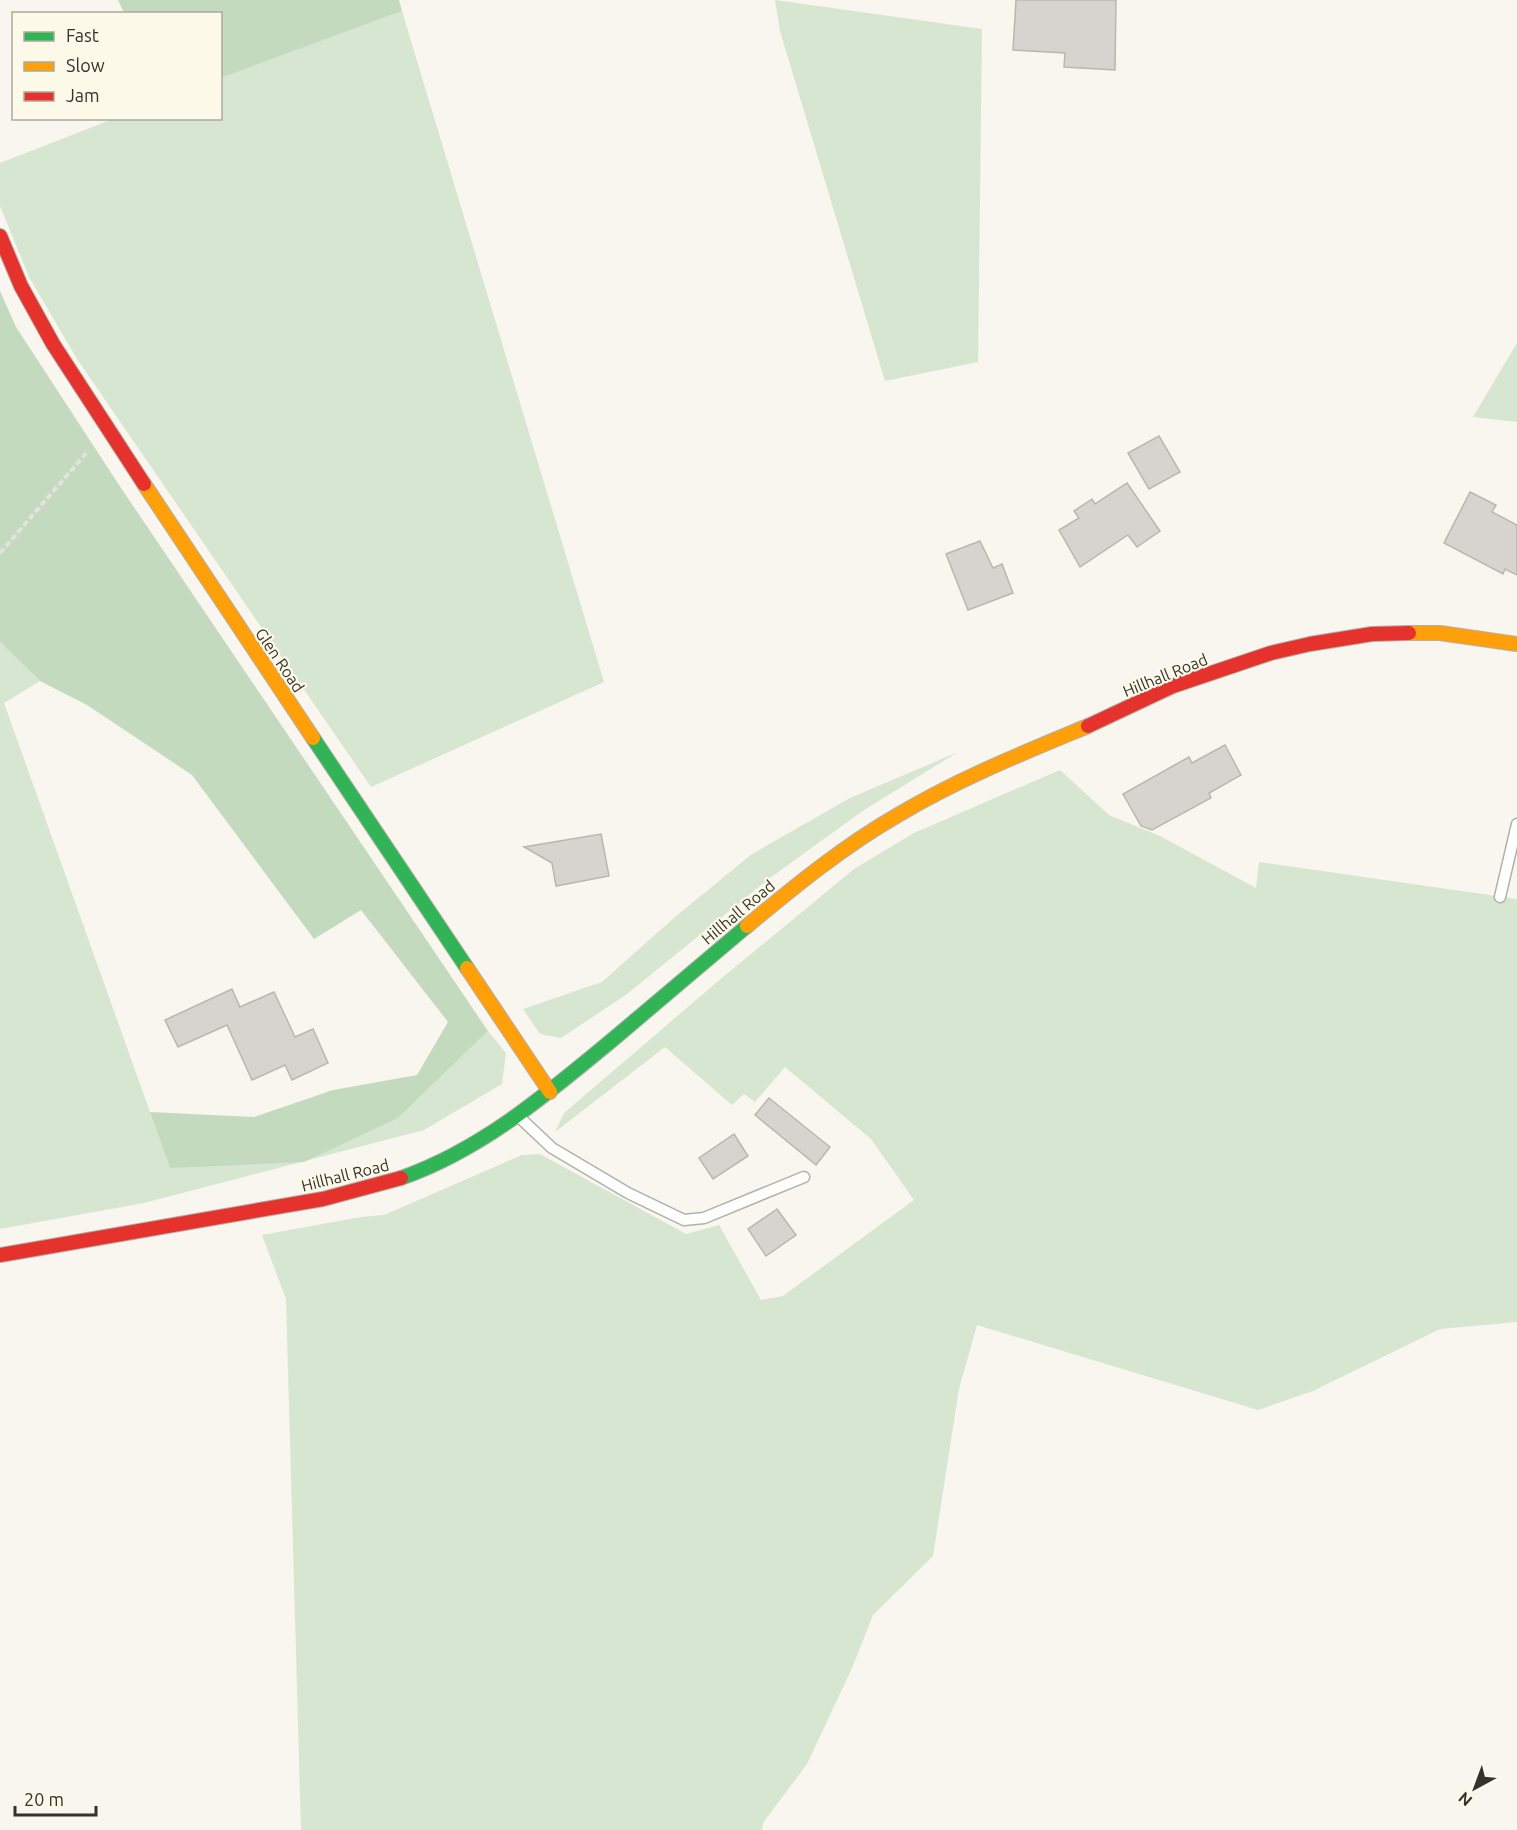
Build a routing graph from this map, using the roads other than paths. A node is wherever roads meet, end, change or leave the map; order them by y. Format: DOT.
graph roads {
  1 [pos="0,236"];
  2 [pos="1517,644"];
  3 [pos="1517,824"];
  4 [pos="1500,897"];
  5 [pos="550,1092"];
  6 [pos="517,1116"];
  7 [pos="804,1177"];
  8 [pos="0,1254"];
  1 -- 5 [label="main road, Glen Road"];
  2 -- 5 [label="main road, Hillhall Road"];
  3 -- 4 [label="lane"];
  5 -- 6 [label="main road, Hillhall Road"];
  6 -- 7 [label="lane"];
  6 -- 8 [label="main road, Hillhall Road"];
}
